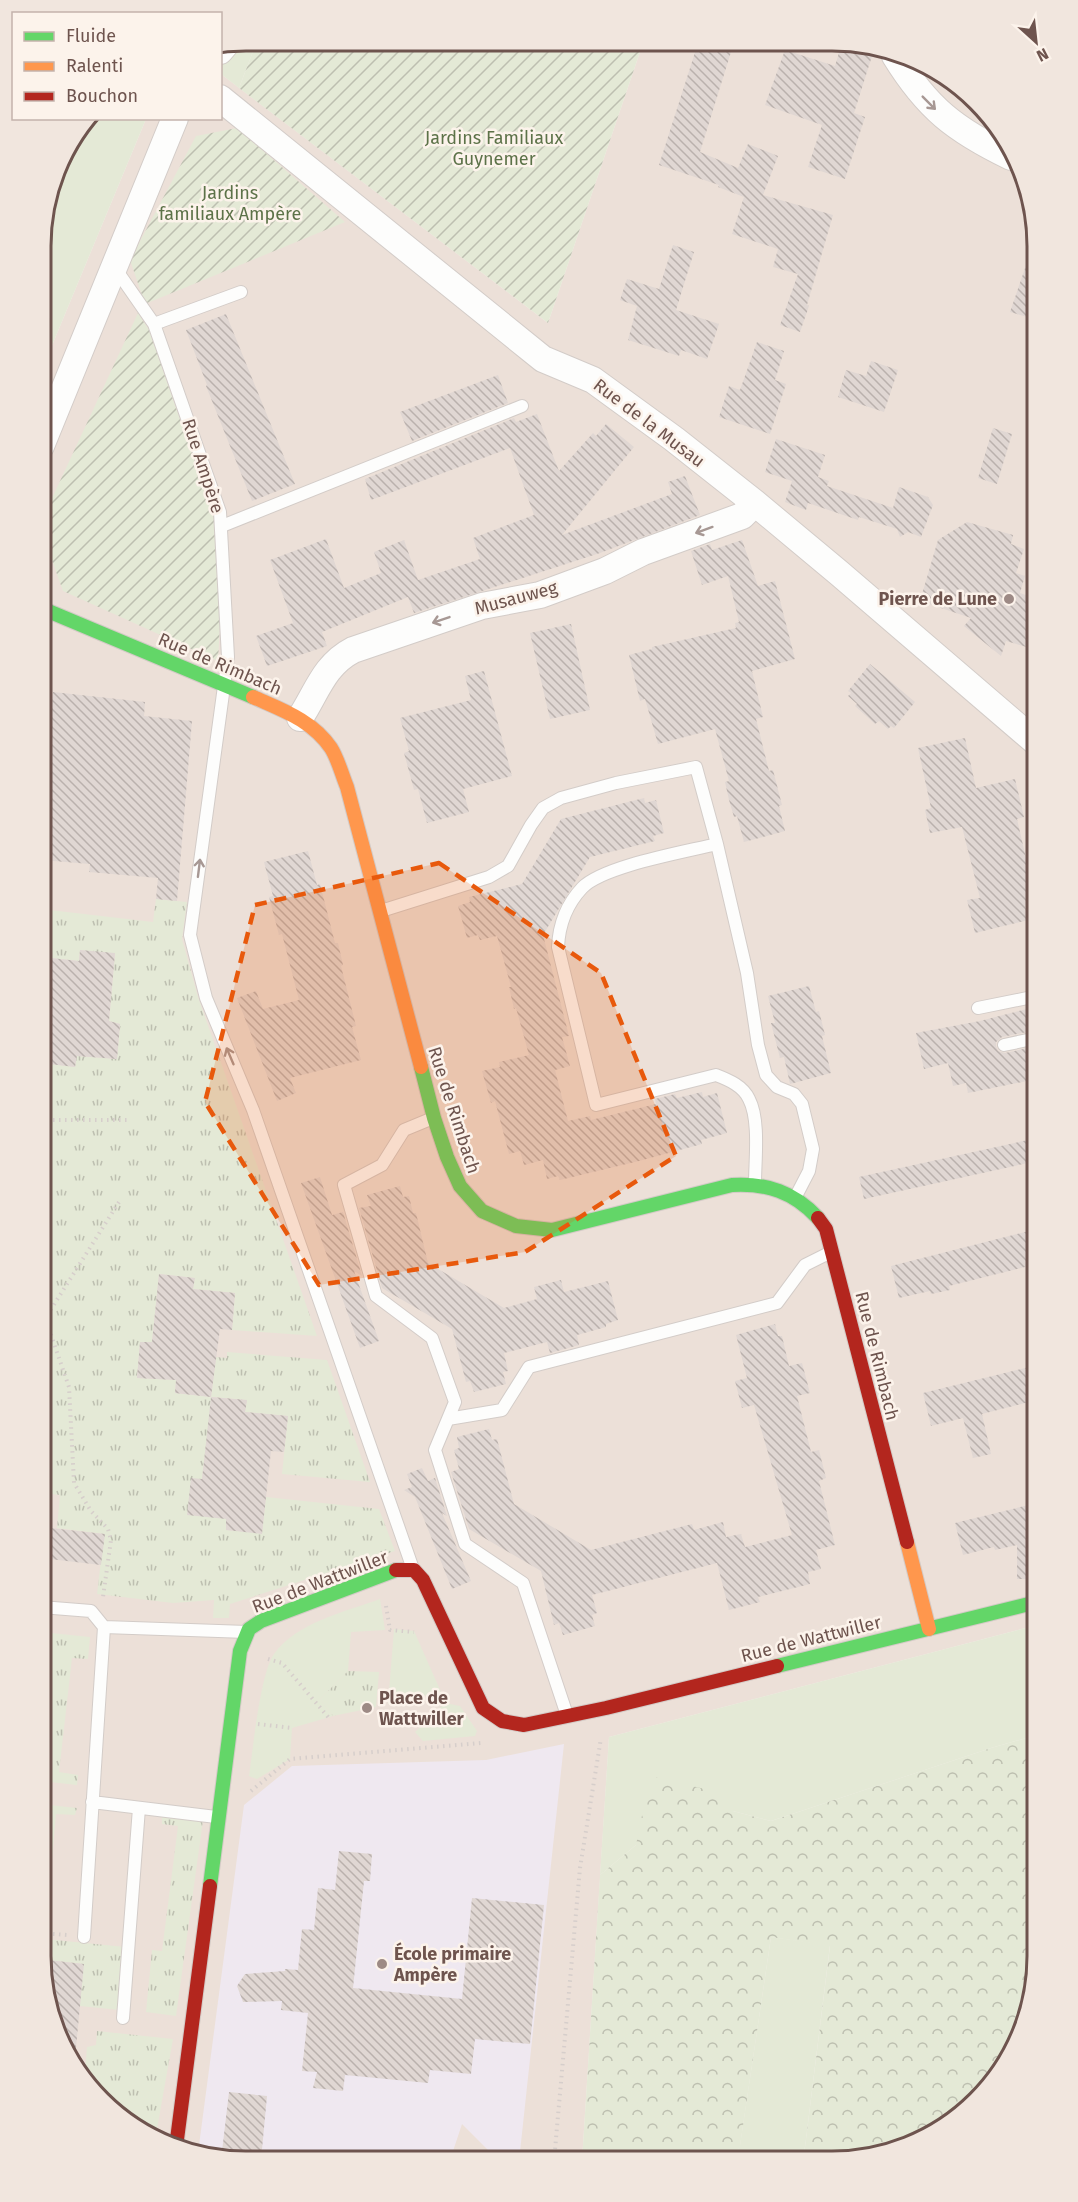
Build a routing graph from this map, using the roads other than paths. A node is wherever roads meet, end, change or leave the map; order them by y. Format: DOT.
graph roads {
  1 [pos="899,63"];
  2 [pos="222,100"];
  3 [pos="174,120"];
  4 [pos="1003,153"];
  5 [pos="114,266"];
  6 [pos="241,292"];
  7 [pos="154,324"];
  8 [pos="522,406"];
  9 [pos="51,421"];
  10 [pos="755,503"];
  11 [pos="222,526"];
  12 [pos="51,612"];
  13 [pos="223,683"];
  14 [pos="300,718"];
  15 [pos="1027,734"];
  16 [pos="717,844"];
  17 [pos="379,912"];
  18 [pos="1027,998"];
  19 [pos="978,1008"];
  20 [pos="1027,1040"];
  21 [pos="1004,1045"];
  22 [pos="434,1118"];
  23 [pos="755,1184"];
  24 [pos="794,1199"];
  25 [pos="832,1252"];
  26 [pos="448,1419"];
  27 [pos="414,1570"];
  28 [pos="1027,1604"];
  29 [pos="51,1608"];
  30 [pos="104,1627"];
  31 [pos="928,1629"];
  32 [pos="248,1632"];
  33 [pos="567,1716"];
  34 [pos="92,1802"];
  35 [pos="139,1808"];
  36 [pos="218,1817"];
  37 [pos="84,1937"];
  38 [pos="123,2018"];
  39 [pos="177,2138"];
  1 -- 4 [label="street, one-way"];
  2 -- 10 [label="street, Rue de la Musau"];
  3 -- 5 [label="street"];
  5 -- 7 [label="lane, Rue Ampère"];
  5 -- 9 [label="street"];
  6 -- 7 [label="lane"];
  7 -- 11 [label="lane, Rue Ampère"];
  8 -- 11 [label="lane"];
  10 -- 14 [label="street, Musauweg, one-way"];
  10 -- 15 [label="street, Rue de la Musau"];
  11 -- 13 [label="lane, Rue Ampère"];
  12 -- 13 [label="street, Rue de Rimbach"];
  13 -- 14 [label="street, Rue de Rimbach"];
  27 -- 13 [label="lane, Rue Ampère, one-way"];
  14 -- 17 [label="street, Rue de Rimbach"];
  16 -- 17 [label="lane"];
  16 -- 23 [label="lane"];
  16 -- 24 [label="lane"];
  17 -- 22 [label="street, Rue de Rimbach"];
  18 -- 19 [label="lane"];
  20 -- 21 [label="lane"];
  22 -- 23 [label="street, Rue de Rimbach"];
  22 -- 26 [label="lane"];
  23 -- 24 [label="street, Rue de Rimbach"];
  24 -- 25 [label="street, Rue de Rimbach"];
  25 -- 26 [label="lane"];
  25 -- 31 [label="street, Rue de Rimbach"];
  26 -- 33 [label="lane"];
  27 -- 32 [label="street, Rue de Wattwiller"];
  27 -- 33 [label="street, Rue de Wattwiller"];
  28 -- 31 [label="street, Rue de Wattwiller"];
  29 -- 30 [label="lane"];
  30 -- 32 [label="lane"];
  30 -- 34 [label="lane"];
  31 -- 33 [label="street, Rue de Wattwiller"];
  32 -- 36 [label="street, Rue de Wattwiller"];
  34 -- 35 [label="lane"];
  34 -- 37 [label="lane"];
  35 -- 36 [label="lane"];
  35 -- 38 [label="lane"];
  36 -- 39 [label="street, Rue de Wattwiller"];
}
